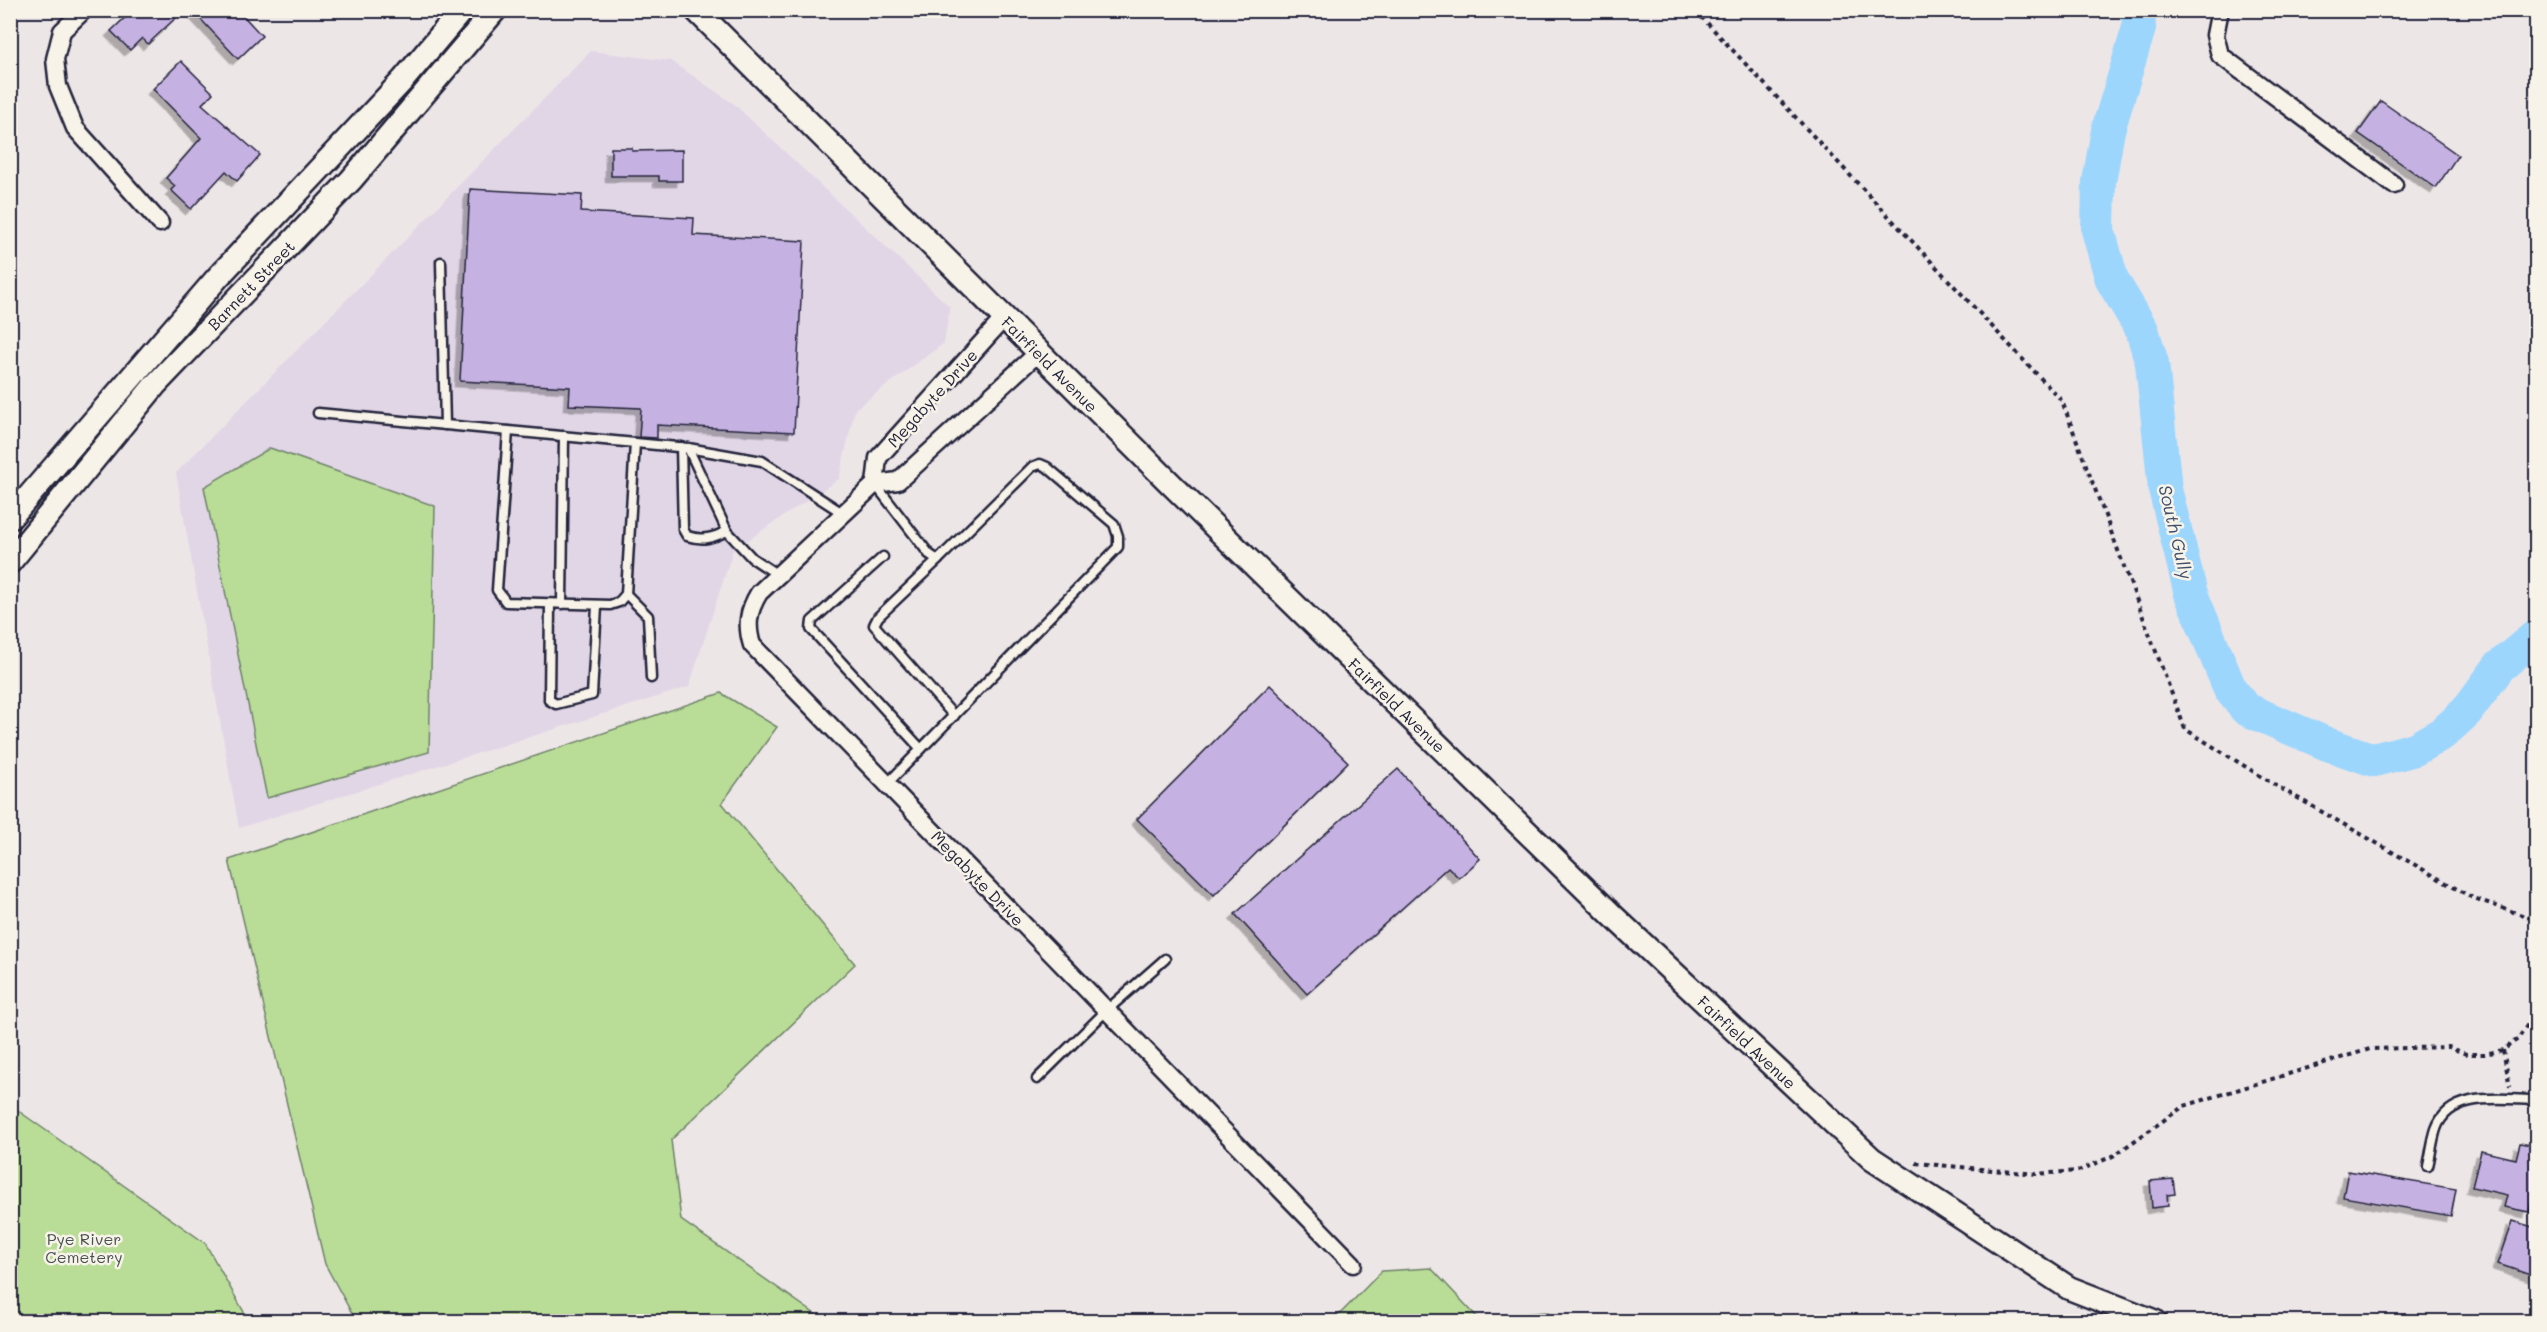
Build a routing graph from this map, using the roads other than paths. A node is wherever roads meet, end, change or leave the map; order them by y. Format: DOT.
graph roads {
  1 [pos="84,10"];
  2 [pos="462,10"];
  3 [pos="495,10"];
  4 [pos="696,10"];
  5 [pos="2220,10"];
  6 [pos="2394,185"];
  7 [pos="160,224"];
  8 [pos="441,262"];
  9 [pos="1004,318"];
  10 [pos="1039,352"];
  11 [pos="318,413"];
  12 [pos="445,425"];
  13 [pos="508,431"];
  14 [pos="564,436"];
  15 [pos="635,443"];
  16 [pos="684,448"];
  17 [pos="875,484"];
  18 [pos="844,514"];
  19 [pos="10,518"];
  20 [pos="727,531"];
  21 [pos="883,557"];
  22 [pos="938,560"];
  23 [pos="10,562"];
  24 [pos="778,575"];
  25 [pos="627,594"];
  26 [pos="550,604"];
  27 [pos="562,604"];
  28 [pos="597,606"];
  29 [pos="651,678"];
  30 [pos="954,716"];
  31 [pos="921,749"];
  32 [pos="887,784"];
  33 [pos="1165,959"];
  34 [pos="1107,1010"];
  35 [pos="1038,1079"];
  36 [pos="2536,1100"];
  37 [pos="2428,1166"];
  38 [pos="1353,1264"];
  39 [pos="2156,1322"];
  1 -- 7 [label="street"];
  2 -- 19 [label="street, Barnett Street"];
  3 -- 23 [label="street, Barnett Street"];
  4 -- 9 [label="street, Fairfield Avenue"];
  5 -- 6 [label="street"];
  8 -- 12 [label="lane"];
  9 -- 10 [label="street, Fairfield Avenue"];
  9 -- 17 [label="street, Megabyte Drive"];
  10 -- 17 [label="street, Megabyte Drive"];
  10 -- 39 [label="street, Fairfield Avenue"];
  11 -- 12 [label="lane"];
  12 -- 13 [label="lane"];
  13 -- 14 [label="lane"];
  13 -- 26 [label="lane"];
  14 -- 15 [label="lane"];
  14 -- 27 [label="lane"];
  15 -- 16 [label="lane"];
  15 -- 25 [label="lane"];
  16 -- 18 [label="lane"];
  16 -- 20 [label="lane"];
  16 -- 20 [label="lane"];
  17 -- 18 [label="street, Megabyte Drive"];
  17 -- 22 [label="lane"];
  18 -- 24 [label="street, Megabyte Drive"];
  20 -- 24 [label="lane"];
  21 -- 31 [label="lane"];
  22 -- 30 [label="lane"];
  22 -- 30 [label="lane"];
  24 -- 32 [label="street, Megabyte Drive"];
  25 -- 28 [label="lane"];
  25 -- 29 [label="lane"];
  26 -- 27 [label="lane"];
  26 -- 28 [label="lane"];
  27 -- 28 [label="lane"];
  30 -- 31 [label="lane"];
  31 -- 32 [label="lane"];
  32 -- 34 [label="street, Megabyte Drive"];
  33 -- 34 [label="lane"];
  34 -- 35 [label="lane"];
  34 -- 38 [label="street, Megabyte Drive"];
  36 -- 37 [label="lane"];
}
